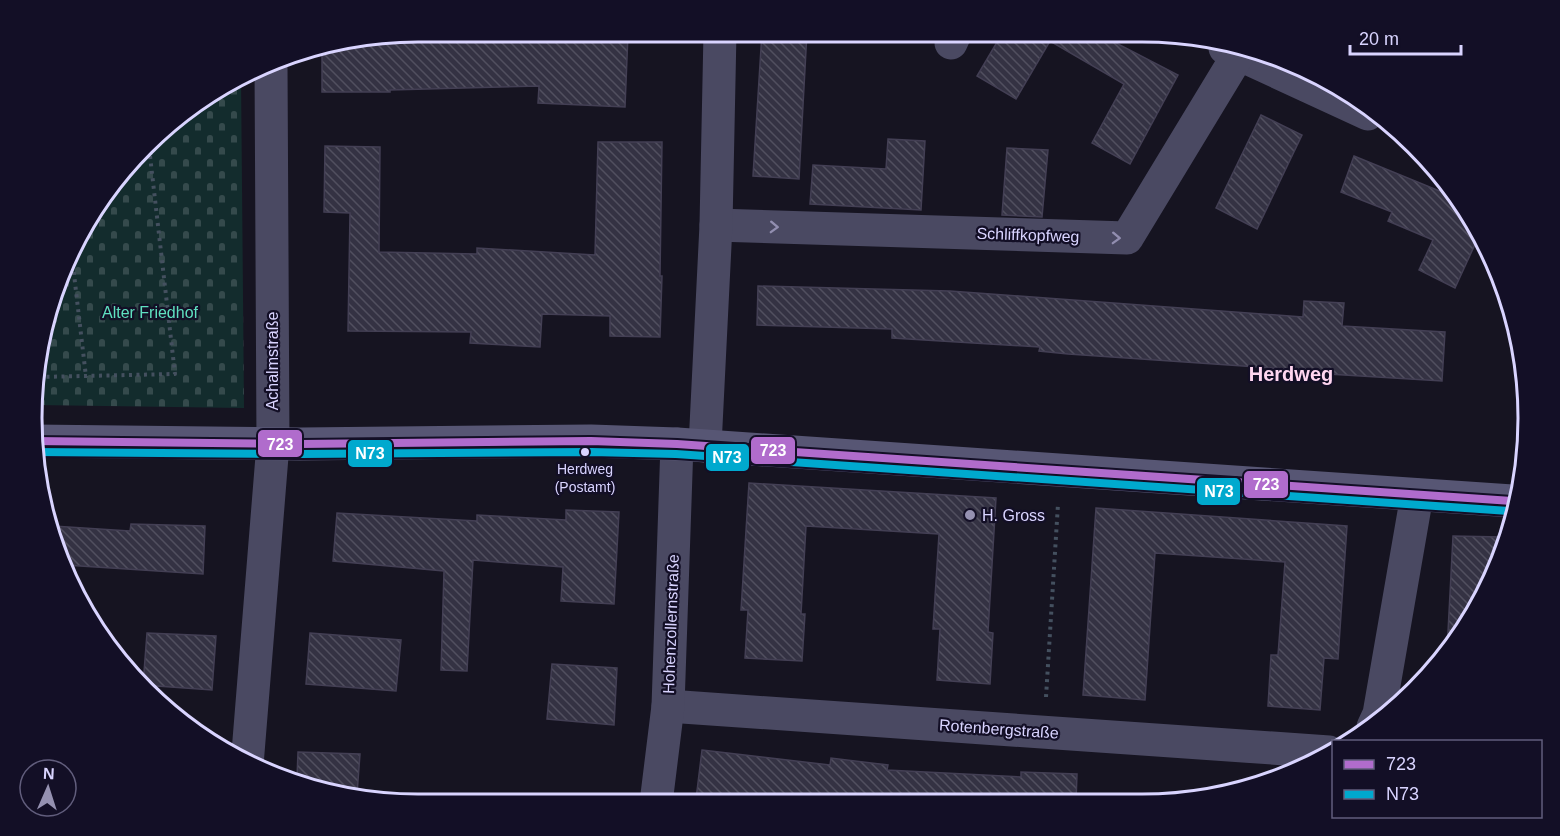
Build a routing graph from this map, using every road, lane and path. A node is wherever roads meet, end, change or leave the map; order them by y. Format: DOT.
graph roads {
  1 [pos="720,42"];
  2 [pos="1231,53"];
  3 [pos="1236,54"];
  4 [pos="271,72"];
  5 [pos="1355,108"];
  6 [pos="150,154"];
  7 [pos="716,225"];
  8 [pos="73,269"];
  9 [pos="44,377"];
  10 [pos="86,377"];
  11 [pos="43,441"];
  12 [pos="273,444"];
  13 [pos="691,445"];
  14 [pos="1060,470"];
  15 [pos="1417,495"];
  16 [pos="1509,501"];
  17 [pos="668,706"];
  18 [pos="1381,708"];
  19 [pos="1044,732"];
  20 [pos="1316,751"];
  21 [pos="248,753"];
  22 [pos="657,794"];
  1 -- 7 [label="street"];
  7 -- 2 [label="street, Schliffkopfweg, one-way"];
  3 -- 5 [label="street"];
  4 -- 12 [label="street, Achalmstraße"];
  6 -- 10 [label="path"];
  7 -- 13 [label="street"];
  8 -- 10 [label="path"];
  9 -- 10 [label="path"];
  11 -- 12 [label="street"];
  12 -- 13 [label="street"];
  12 -- 21 [label="street, Achalmstraße"];
  13 -- 14 [label="street"];
  13 -- 17 [label="street, Hohenzollernstraße"];
  14 -- 15 [label="street"];
  14 -- 19 [label="path"];
  15 -- 16 [label="street"];
  15 -- 18 [label="street"];
  17 -- 19 [label="street, Rotenbergstraße"];
  17 -- 22 [label="street, Hohenzollernstraße"];
  19 -- 20 [label="street, Rotenbergstraße"];
}
